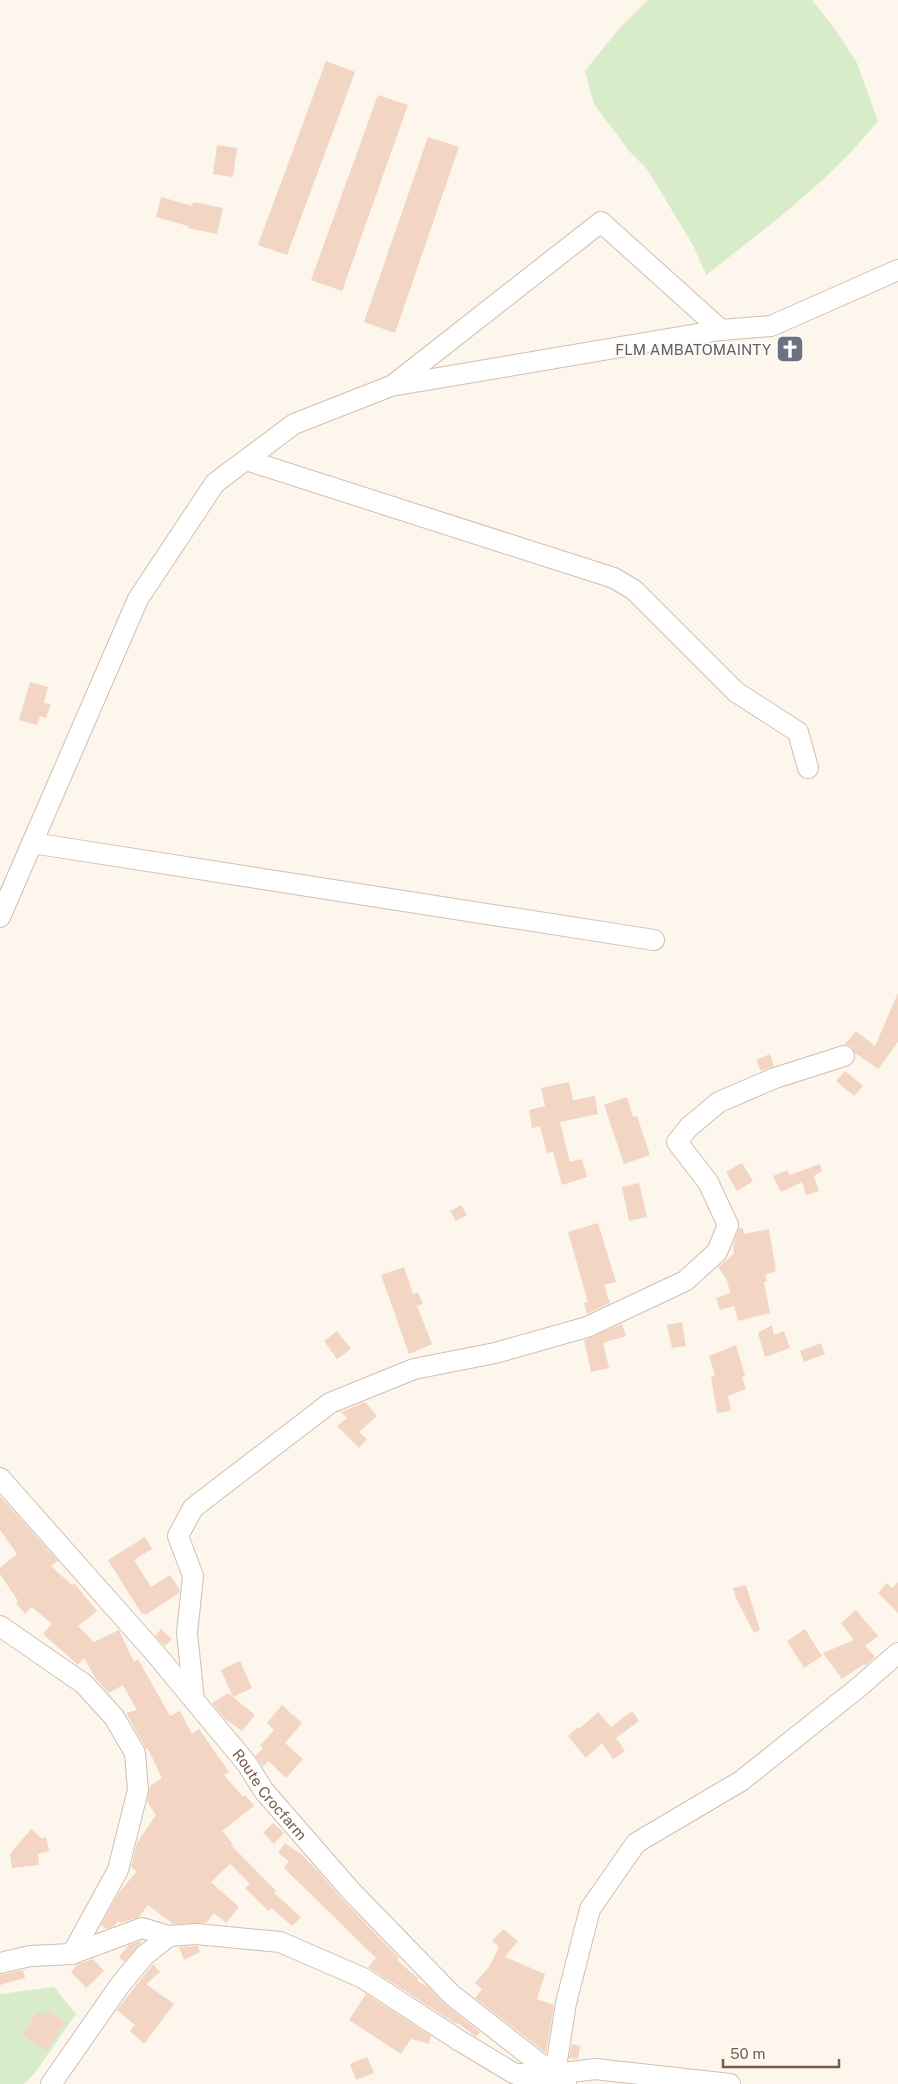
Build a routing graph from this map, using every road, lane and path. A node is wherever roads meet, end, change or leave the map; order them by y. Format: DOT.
graph roads {
  1 [pos="898,270"];
  2 [pos="722,330"];
  3 [pos="391,386"];
  4 [pos="246,460"];
  5 [pos="808,768"];
  6 [pos="32,844"];
  7 [pos="0,917"];
  8 [pos="654,940"];
  9 [pos="844,1056"];
  10 [pos="0,1478"];
  11 [pos="0,1626"];
  12 [pos="898,1652"];
  13 [pos="194,1700"];
  14 [pos="169,1936"];
  15 [pos="72,1954"];
  16 [pos="0,1963"];
  17 [pos="560,2079"];
  18 [pos="51,2084"];
  19 [pos="730,2084"];
  1 -- 2 [label="street"];
  2 -- 3 [label="street"];
  2 -- 3 [label="street"];
  3 -- 4 [label="street"];
  4 -- 5 [label="street"];
  4 -- 6 [label="street"];
  6 -- 7 [label="street"];
  6 -- 8 [label="street"];
  9 -- 13 [label="street"];
  10 -- 13 [label="street, Route Crocfarm"];
  11 -- 15 [label="street"];
  12 -- 17 [label="street"];
  13 -- 17 [label="street, Route Crocfarm"];
  14 -- 15 [label="street"];
  14 -- 17 [label="street"];
  14 -- 18 [label="street"];
  15 -- 16 [label="street"];
  17 -- 19 [label="street"];
}
